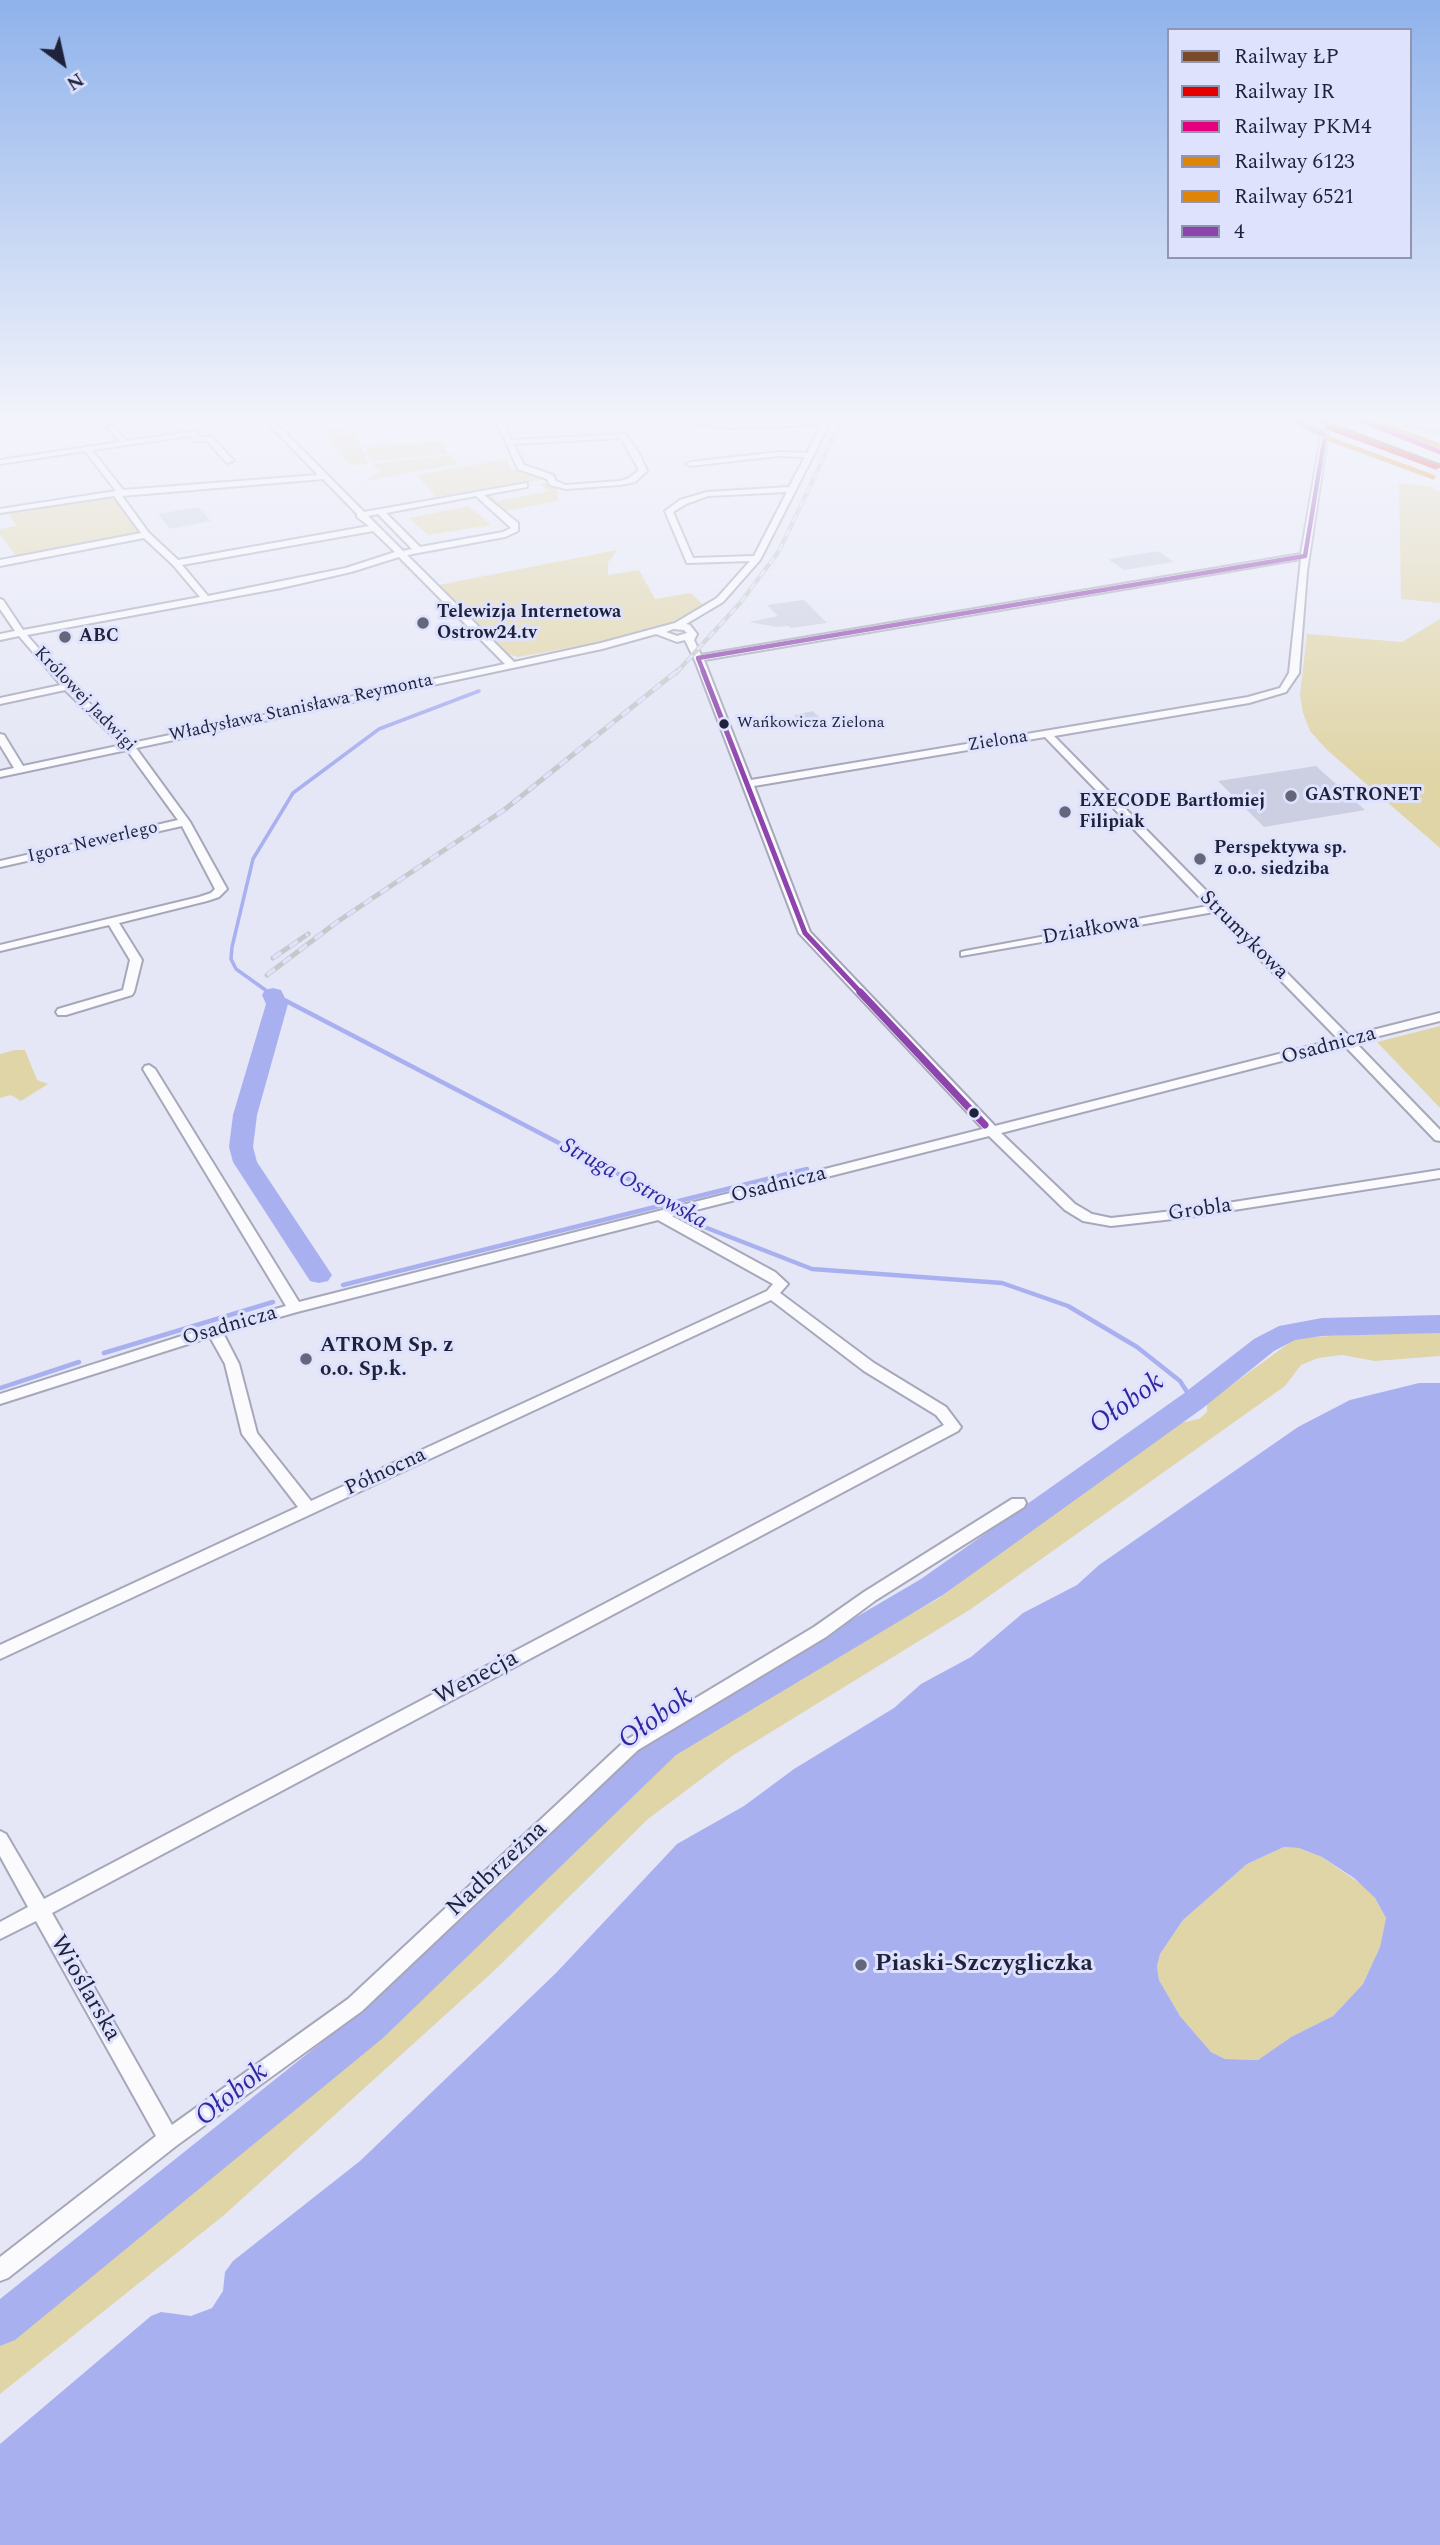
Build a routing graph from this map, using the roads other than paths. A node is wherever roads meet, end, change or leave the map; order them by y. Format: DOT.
graph roads {
  1 [pos="142,536"];
  2 [pos="147,536"];
  3 [pos="329,536"];
  4 [pos="381,536"];
  5 [pos="404,536"];
  6 [pos="495,536"];
  7 [pos="679,536"];
  8 [pos="768,536"];
  9 [pos="1308,536"];
  10 [pos="418,550"];
  11 [pos="399,554"];
  12 [pos="1305,556"];
  13 [pos="757,558"];
  14 [pos="0,563"];
  15 [pos="176,563"];
  16 [pos="207,600"];
  17 [pos="0,601"];
  18 [pos="711,607"];
  19 [pos="677,626"];
  20 [pos="690,633"];
  21 [pos="21,634"];
  22 [pos="667,636"];
  23 [pos="0,637"];
  24 [pos="698,658"];
  25 [pos="512,665"];
  26 [pos="67,687"];
  27 [pos="0,701"];
  28 [pos="1047,734"];
  29 [pos="0,737"];
  30 [pos="130,746"];
  31 [pos="20,769"];
  32 [pos="0,774"];
  33 [pos="748,784"];
  34 [pos="185,822"];
  35 [pos="0,864"];
  36 [pos="1216,908"];
  37 [pos="112,920"];
  38 [pos="0,948"];
  39 [pos="965,954"];
  40 [pos="62,1012"];
  41 [pos="1440,1017"];
  42 [pos="1348,1042"];
  43 [pos="149,1069"];
  44 [pos="993,1132"];
  45 [pos="1440,1137"];
  46 [pos="1440,1174"];
  47 [pos="661,1216"];
  48 [pos="772,1294"];
  49 [pos="295,1308"];
  50 [pos="214,1331"];
  51 [pos="0,1399"];
  52 [pos="1018,1503"];
  53 [pos="308,1509"];
  54 [pos="0,1653"];
  55 [pos="0,1839"];
  56 [pos="39,1910"];
  57 [pos="0,1931"];
  58 [pos="169,2139"];
  59 [pos="0,2270"];
  1 -- 14 [label="street"];
  2 -- 15 [label="street"];
  3 -- 15 [label="street"];
  4 -- 11 [label="street"];
  5 -- 10 [label="street"];
  6 -- 10 [label="street"];
  7 -- 13 [label="street"];
  8 -- 13 [label="street"];
  9 -- 12 [label="street, Zielona"];
  10 -- 11 [label="street"];
  11 -- 16 [label="street"];
  11 -- 25 [label="street"];
  12 -- 24 [label="street"];
  12 -- 28 [label="street, Zielona"];
  13 -- 18 [label="street"];
  15 -- 16 [label="street"];
  16 -- 21 [label="street"];
  17 -- 21 [label="street, Królowej Jadwigi"];
  18 -- 19 [label="street"];
  18 -- 20 [label="street"];
  19 -- 20 [label="street"];
  19 -- 22 [label="street"];
  20 -- 22 [label="street"];
  20 -- 24 [label="street, Grobla"];
  21 -- 23 [label="street"];
  21 -- 26 [label="street, Królowej Jadwigi"];
  22 -- 24 [label="street"];
  22 -- 25 [label="street, Władysława Stanisława Reymonta"];
  24 -- 33 [label="street, Grobla"];
  25 -- 30 [label="street, Władysława Stanisława Reymonta"];
  26 -- 27 [label="street"];
  26 -- 30 [label="street, Królowej Jadwigi"];
  28 -- 33 [label="street, Zielona"];
  28 -- 36 [label="street, Strumykowa"];
  29 -- 31 [label="street"];
  30 -- 31 [label="street, Władysława Stanisława Reymonta"];
  30 -- 34 [label="street, Królowej Jadwigi"];
  31 -- 32 [label="street, Władysława Stanisława Reymonta"];
  33 -- 44 [label="street, Grobla"];
  34 -- 35 [label="street, Igora Newerlego"];
  34 -- 37 [label="street, Królowej Jadwigi"];
  36 -- 39 [label="street, Działkowa"];
  36 -- 42 [label="street, Strumykowa"];
  37 -- 38 [label="street"];
  37 -- 40 [label="street"];
  41 -- 42 [label="street, Osadnicza"];
  42 -- 44 [label="street, Osadnicza"];
  42 -- 45 [label="street, Strumykowa"];
  43 -- 49 [label="street"];
  44 -- 46 [label="street, Grobla"];
  44 -- 47 [label="street, Osadnicza"];
  47 -- 48 [label="street"];
  47 -- 49 [label="street, Osadnicza"];
  48 -- 53 [label="street, Północna"];
  48 -- 56 [label="street, Wenecja"];
  49 -- 50 [label="street, Osadnicza"];
  50 -- 51 [label="street, Osadnicza"];
  50 -- 53 [label="street"];
  52 -- 58 [label="street, Nadbrzeżna"];
  53 -- 54 [label="street, Północna"];
  55 -- 56 [label="street, Wioślarska"];
  56 -- 57 [label="street, Wenecja"];
  56 -- 58 [label="street, Wioślarska"];
  58 -- 59 [label="street, Nadbrzeżna"];
}
